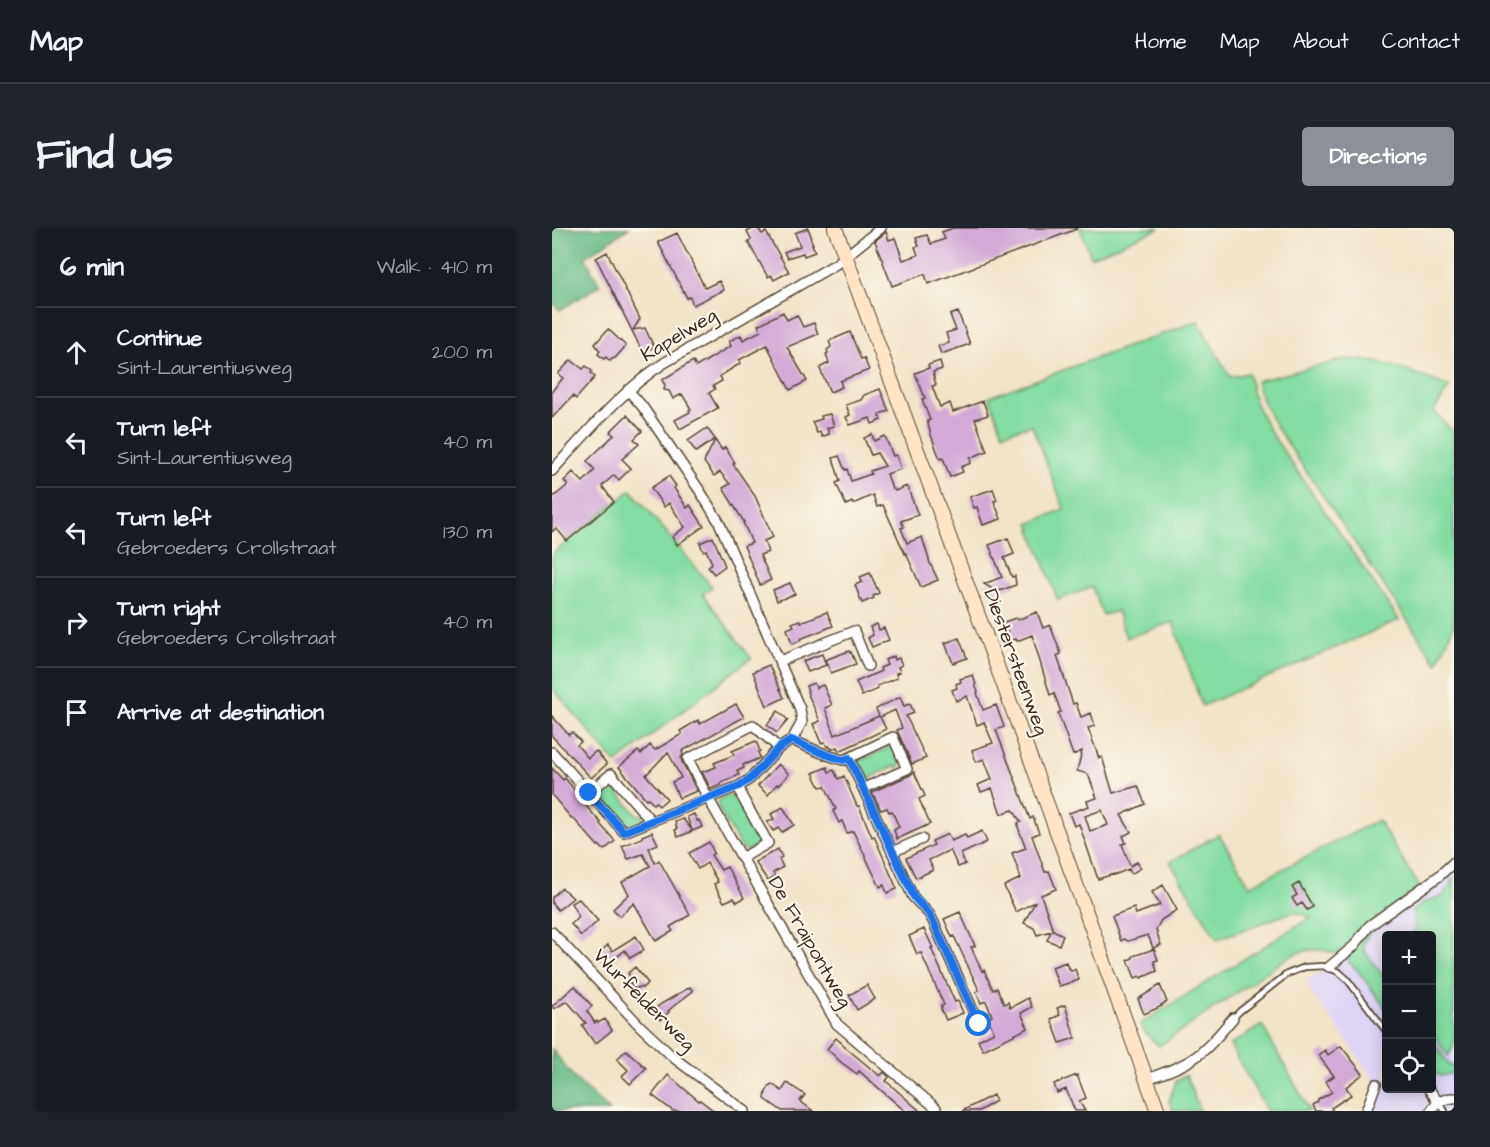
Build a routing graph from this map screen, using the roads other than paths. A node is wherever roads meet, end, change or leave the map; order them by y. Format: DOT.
graph roads {
  1 [pos="835,228"];
  2 [pos="881,228"];
  3 [pos="846,257"];
  4 [pos="628,390"];
  5 [pos="552,471"];
  6 [pos="780,661"];
  7 [pos="868,666"];
  8 [pos="792,740"];
  9 [pos="779,748"];
  10 [pos="552,752"];
  11 [pos="849,758"];
  12 [pos="739,786"];
  13 [pos="864,788"];
  14 [pos="589,793"];
  15 [pos="708,798"];
  16 [pos="651,820"];
  17 [pos="922,839"];
  18 [pos="892,852"];
  19 [pos="742,858"];
  20 [pos="1454,862"];
  21 [pos="552,932"];
  22 [pos="1329,967"];
  23 [pos="1233,1018"];
  24 [pos="979,1024"];
  25 [pos="1382,1026"];
  26 [pos="1147,1079"];
  27 [pos="1376,1084"];
  28 [pos="1431,1093"];
  29 [pos="1453,1097"];
  30 [pos="1438,1102"];
  31 [pos="936,1108"];
  32 [pos="745,1111"];
  33 [pos="1158,1111"];
  34 [pos="1366,1111"];
  35 [pos="1431,1111"];
  36 [pos="1445,1111"];
  1 -- 3 [label="main road, Diestersteenweg"];
  2 -- 3 [label="street, Kapelweg"];
  3 -- 4 [label="street, Kapelweg"];
  3 -- 26 [label="main road, Diestersteenweg"];
  4 -- 5 [label="street, Kapelweg"];
  4 -- 6 [label="street"];
  6 -- 7 [label="street"];
  6 -- 8 [label="street"];
  8 -- 9 [label="street"];
  8 -- 11 [label="street"];
  9 -- 12 [label="street"];
  9 -- 15 [label="street, De Fraipontweg"];
  10 -- 14 [label="street"];
  11 -- 13 [label="street"];
  11 -- 13 [label="street"];
  12 -- 15 [label="street"];
  12 -- 19 [label="street"];
  13 -- 18 [label="street"];
  14 -- 16 [label="street"];
  14 -- 16 [label="street"];
  15 -- 16 [label="street"];
  15 -- 19 [label="street, De Fraipontweg"];
  17 -- 18 [label="street"];
  18 -- 24 [label="street"];
  19 -- 31 [label="street, De Fraipontweg"];
  20 -- 22 [label="street"];
  21 -- 32 [label="street, Wurfelderweg"];
  22 -- 23 [label="lane"];
  22 -- 25 [label="lane"];
  23 -- 26 [label="street"];
  26 -- 33 [label="main road, Diestersteenweg"];
  27 -- 34 [label="street"];
  28 -- 30 [label="street"];
  29 -- 30 [label="street"];
  30 -- 35 [label="street"];
  30 -- 36 [label="lane"];
}
